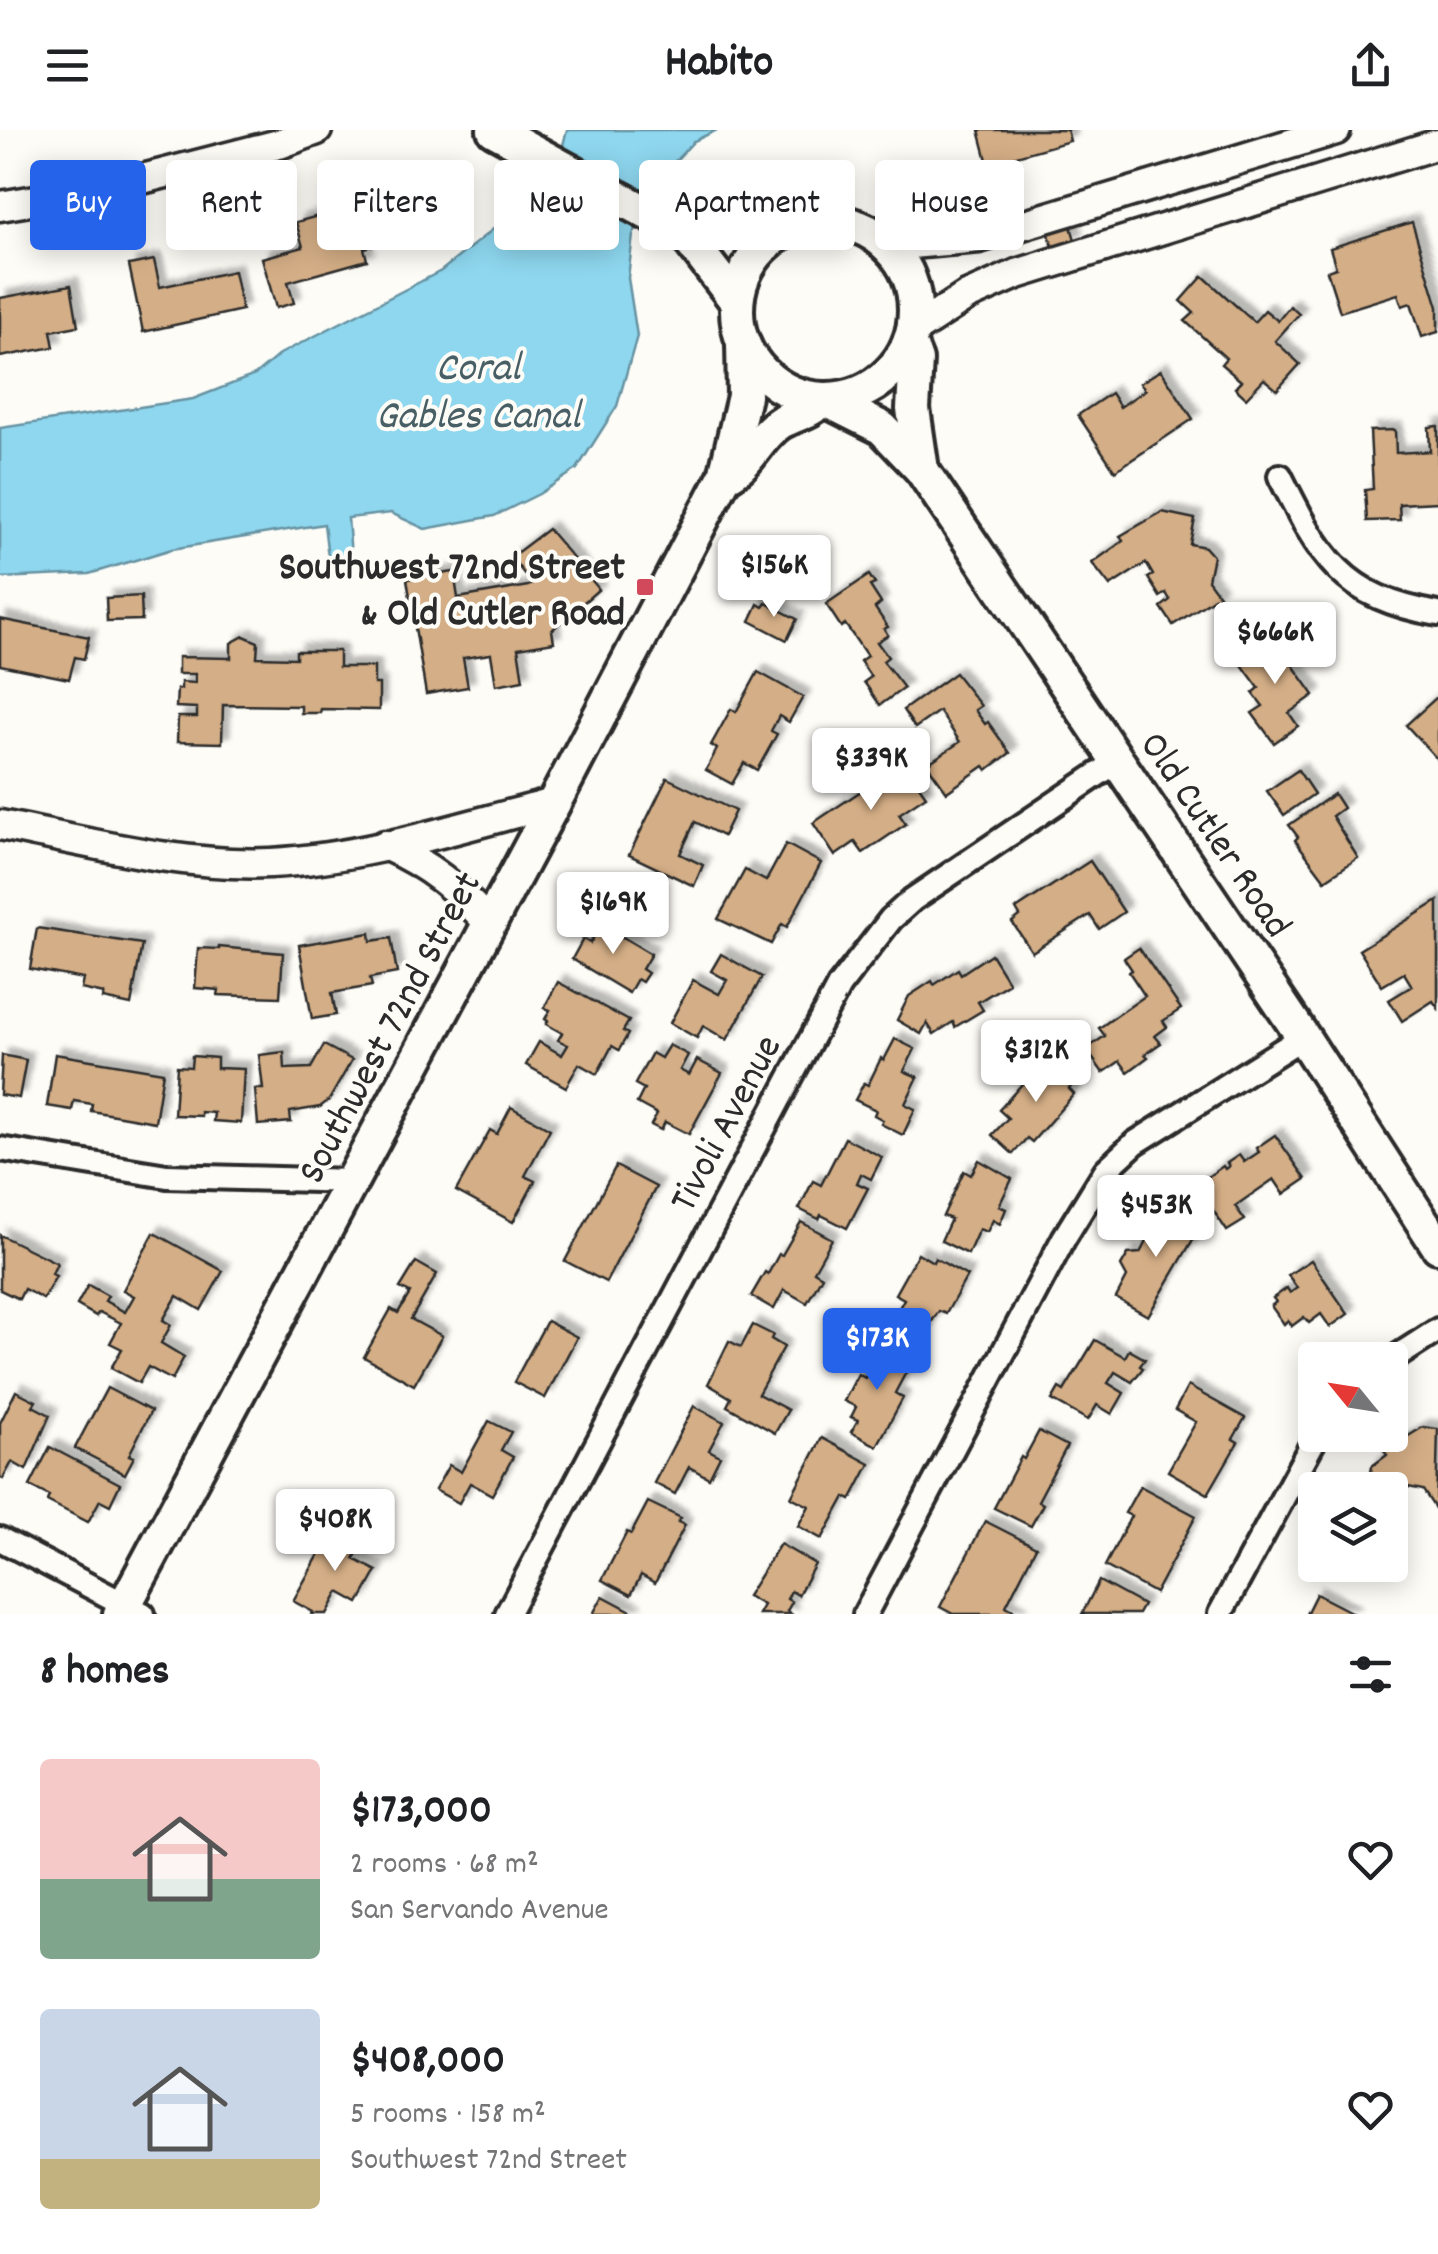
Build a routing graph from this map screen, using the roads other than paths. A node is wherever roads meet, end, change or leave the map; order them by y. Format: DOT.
graph roads {
  1 [pos="318,130"];
  2 [pos="494,130"];
  3 [pos="1336,130"];
  4 [pos="1438,144"];
  5 [pos="0,206"];
  6 [pos="639,208"];
  7 [pos="1024,224"];
  8 [pos="693,250"];
  9 [pos="760,250"];
  10 [pos="891,250"];
  11 [pos="737,302"];
  12 [pos="911,337"];
  13 [pos="743,343"];
  14 [pos="824,400"];
  15 [pos="922,470"];
  16 [pos="725,476"];
  17 [pos="1280,476"];
  18 [pos="1438,614"];
  19 [pos="1119,760"];
  20 [pos="554,803"];
  21 [pos="0,825"];
  22 [pos="385,845"];
  23 [pos="489,923"];
  24 [pos="1304,1037"];
  25 [pos="0,1149"];
  26 [pos="352,1182"];
  27 [pos="1438,1246"];
  28 [pos="1438,1330"];
  29 [pos="1408,1350"];
  30 [pos="1307,1452"];
  31 [pos="0,1539"];
  32 [pos="130,1611"];
  33 [pos="507,1614"];
  34 [pos="865,1614"];
  35 [pos="1220,1614"];
  1 -- 5 [label="street"];
  2 -- 6 [label="main road"];
  3 -- 7 [label="street"];
  4 -- 12 [label="street"];
  8 -- 11 [label="main road"];
  9 -- 11 [label="main road"];
  10 -- 12 [label="main road"];
  11 -- 13 [label="main road"];
  12 -- 14 [label="main road"];
  12 -- 15 [label="main road, Old Cutler Road"];
  13 -- 14 [label="main road"];
  13 -- 16 [label="main road, Southwest 72nd Street"];
  14 -- 15 [label="main road, Old Cutler Road"];
  14 -- 16 [label="main road, Southwest 72nd Street"];
  15 -- 19 [label="main road, Old Cutler Road"];
  16 -- 20 [label="main road, Southwest 72nd Street"];
  17 -- 18 [label="street"];
  19 -- 24 [label="main road, Old Cutler Road"];
  19 -- 33 [label="street, Tivoli Avenue"];
  20 -- 22 [label="street"];
  20 -- 23 [label="main road, Southwest 72nd Street"];
  21 -- 22 [label="street"];
  22 -- 23 [label="street"];
  23 -- 26 [label="main road, Southwest 72nd Street"];
  24 -- 27 [label="main road, Old Cutler Road"];
  24 -- 34 [label="street"];
  25 -- 26 [label="street"];
  26 -- 32 [label="main road, Southwest 72nd Street"];
  28 -- 29 [label="street"];
  30 -- 35 [label="street"];
  31 -- 32 [label="street"];
}
